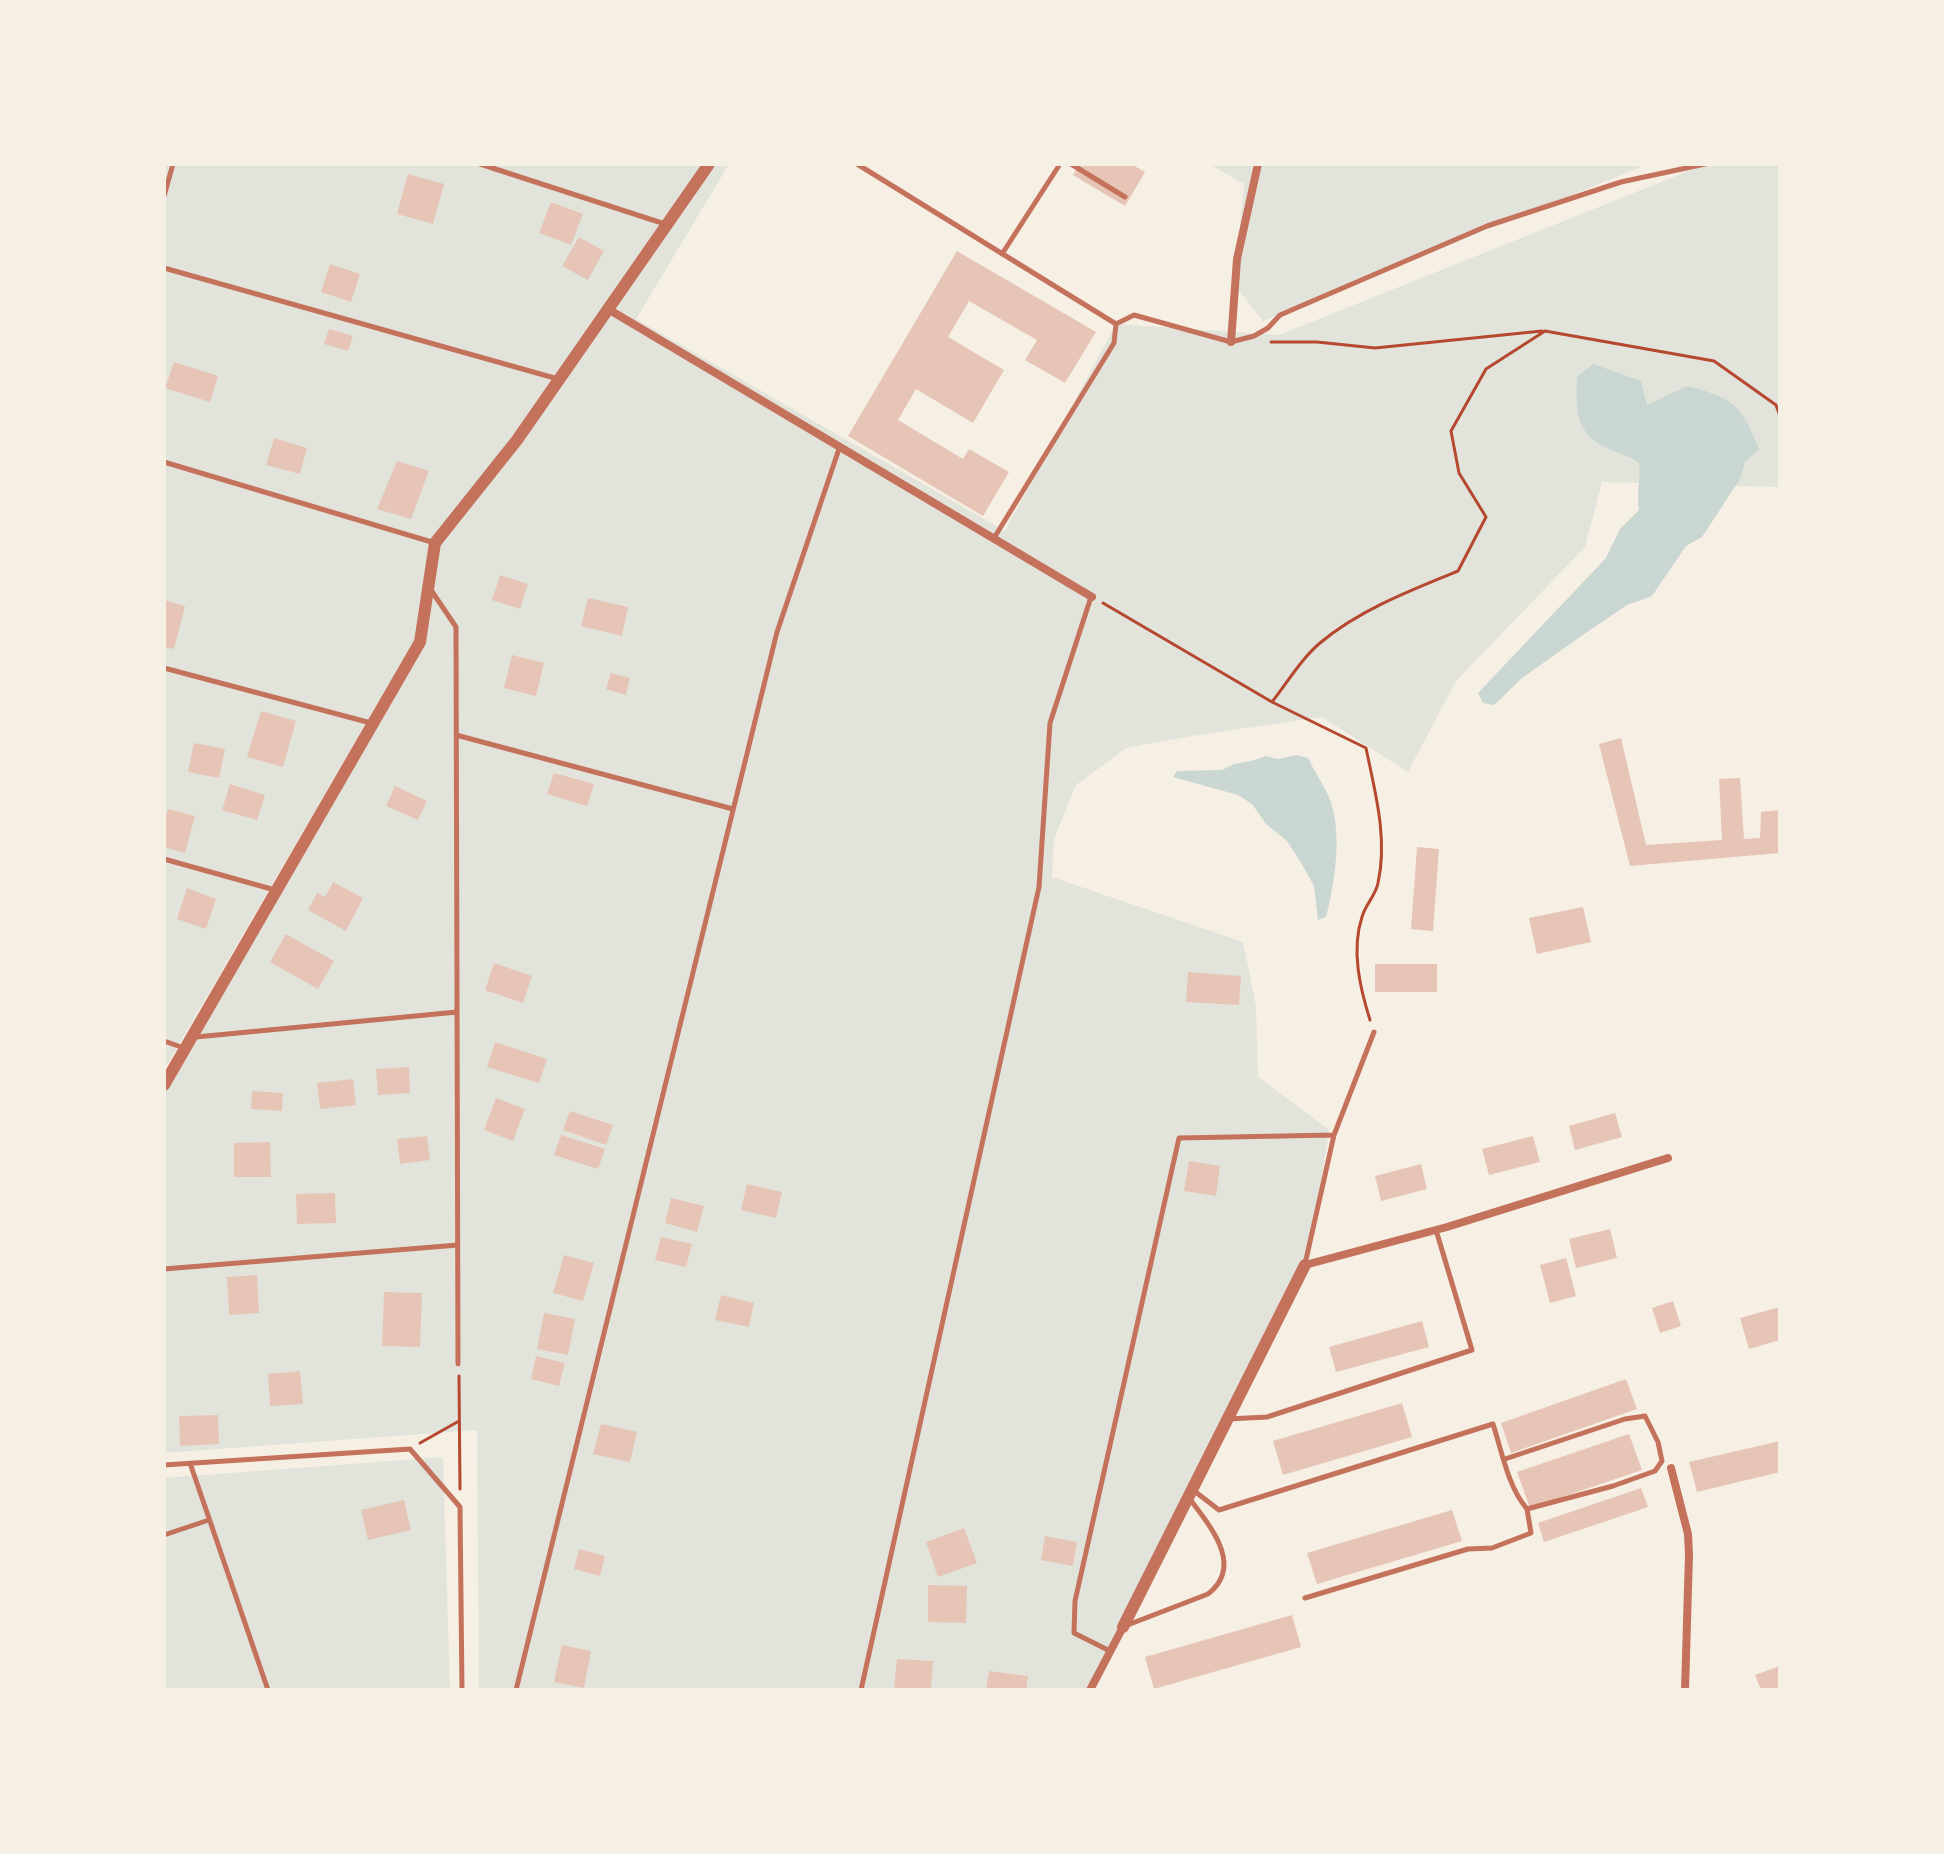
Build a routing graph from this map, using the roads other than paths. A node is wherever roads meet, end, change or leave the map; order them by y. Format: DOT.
graph roads {
  1 [pos="173,164"];
  2 [pos="480,164"];
  3 [pos="709,164"];
  4 [pos="857,164"];
  5 [pos="1060,164"];
  6 [pos="1071,164"];
  7 [pos="1258,164"];
  8 [pos="1705,164"];
  9 [pos="164,196"];
  10 [pos="1125,197"];
  11 [pos="665,224"];
  12 [pos="1002,254"];
  13 [pos="164,268"];
  14 [pos="608,309"];
  15 [pos="1116,324"];
  16 [pos="1231,342"];
  17 [pos="559,379"];
  18 [pos="841,445"];
  19 [pos="164,462"];
  20 [pos="994,538"];
  21 [pos="435,543"];
  22 [pos="430,589"];
  23 [pos="1092,597"];
  24 [pos="164,668"];
  25 [pos="372,724"];
  26 [pos="456,735"];
  27 [pos="733,809"];
  28 [pos="164,859"];
  29 [pos="275,891"];
  30 [pos="457,1012"];
  31 [pos="1374,1032"];
  32 [pos="164,1041"];
  33 [pos="188,1043"];
  34 [pos="164,1085"];
  35 [pos="1334,1135"];
  36 [pos="1668,1158"];
  37 [pos="1436,1230"];
  38 [pos="458,1245"];
  39 [pos="1305,1265"];
  40 [pos="164,1269"];
  41 [pos="458,1364"];
  42 [pos="1227,1419"];
  43 [pos="1505,1459"];
  44 [pos="190,1463"];
  45 [pos="164,1465"];
  46 [pos="1671,1468"];
  47 [pos="1190,1493"];
  48 [pos="1527,1509"];
  49 [pos="209,1520"];
  50 [pos="164,1535"];
  51 [pos="1305,1598"];
  52 [pos="1123,1627"];
  53 [pos="1110,1652"];
  54 [pos="268,1690"];
  55 [pos="462,1690"];
  56 [pos="516,1690"];
  57 [pos="861,1690"];
  58 [pos="1090,1690"];
  59 [pos="1685,1690"];
  1 -- 9 [label="lane"];
  2 -- 11 [label="lane"];
  3 -- 11 [label="street"];
  4 -- 12 [label="lane"];
  5 -- 12 [label="lane"];
  6 -- 10 [label="lane"];
  7 -- 16 [label="street"];
  8 -- 16 [label="lane"];
  11 -- 14 [label="street"];
  12 -- 15 [label="lane"];
  13 -- 17 [label="lane"];
  14 -- 17 [label="street"];
  14 -- 18 [label="street"];
  15 -- 16 [label="lane"];
  15 -- 20 [label="lane"];
  17 -- 21 [label="street"];
  18 -- 20 [label="street"];
  18 -- 27 [label="lane"];
  19 -- 21 [label="lane"];
  20 -- 23 [label="street"];
  21 -- 22 [label="street"];
  22 -- 25 [label="street"];
  22 -- 26 [label="lane"];
  23 -- 57 [label="lane"];
  24 -- 25 [label="lane"];
  25 -- 29 [label="street"];
  26 -- 27 [label="lane"];
  26 -- 30 [label="lane"];
  27 -- 56 [label="lane"];
  28 -- 29 [label="lane"];
  29 -- 33 [label="street"];
  30 -- 33 [label="lane"];
  30 -- 38 [label="lane"];
  31 -- 35 [label="lane"];
  32 -- 33 [label="lane"];
  33 -- 34 [label="street"];
  35 -- 39 [label="lane"];
  35 -- 53 [label="lane"];
  36 -- 37 [label="street"];
  37 -- 39 [label="street"];
  37 -- 42 [label="lane"];
  38 -- 40 [label="lane"];
  38 -- 41 [label="lane"];
  39 -- 42 [label="street"];
  42 -- 47 [label="street"];
  43 -- 47 [label="lane"];
  43 -- 48 [label="lane"];
  43 -- 48 [label="lane"];
  44 -- 45 [label="lane"];
  44 -- 49 [label="lane"];
  44 -- 55 [label="lane"];
  46 -- 59 [label="street"];
  47 -- 52 [label="street"];
  47 -- 52 [label="lane"];
  48 -- 51 [label="lane"];
  49 -- 50 [label="lane"];
  49 -- 54 [label="lane"];
  52 -- 53 [label="street"];
  53 -- 58 [label="street"];
}
